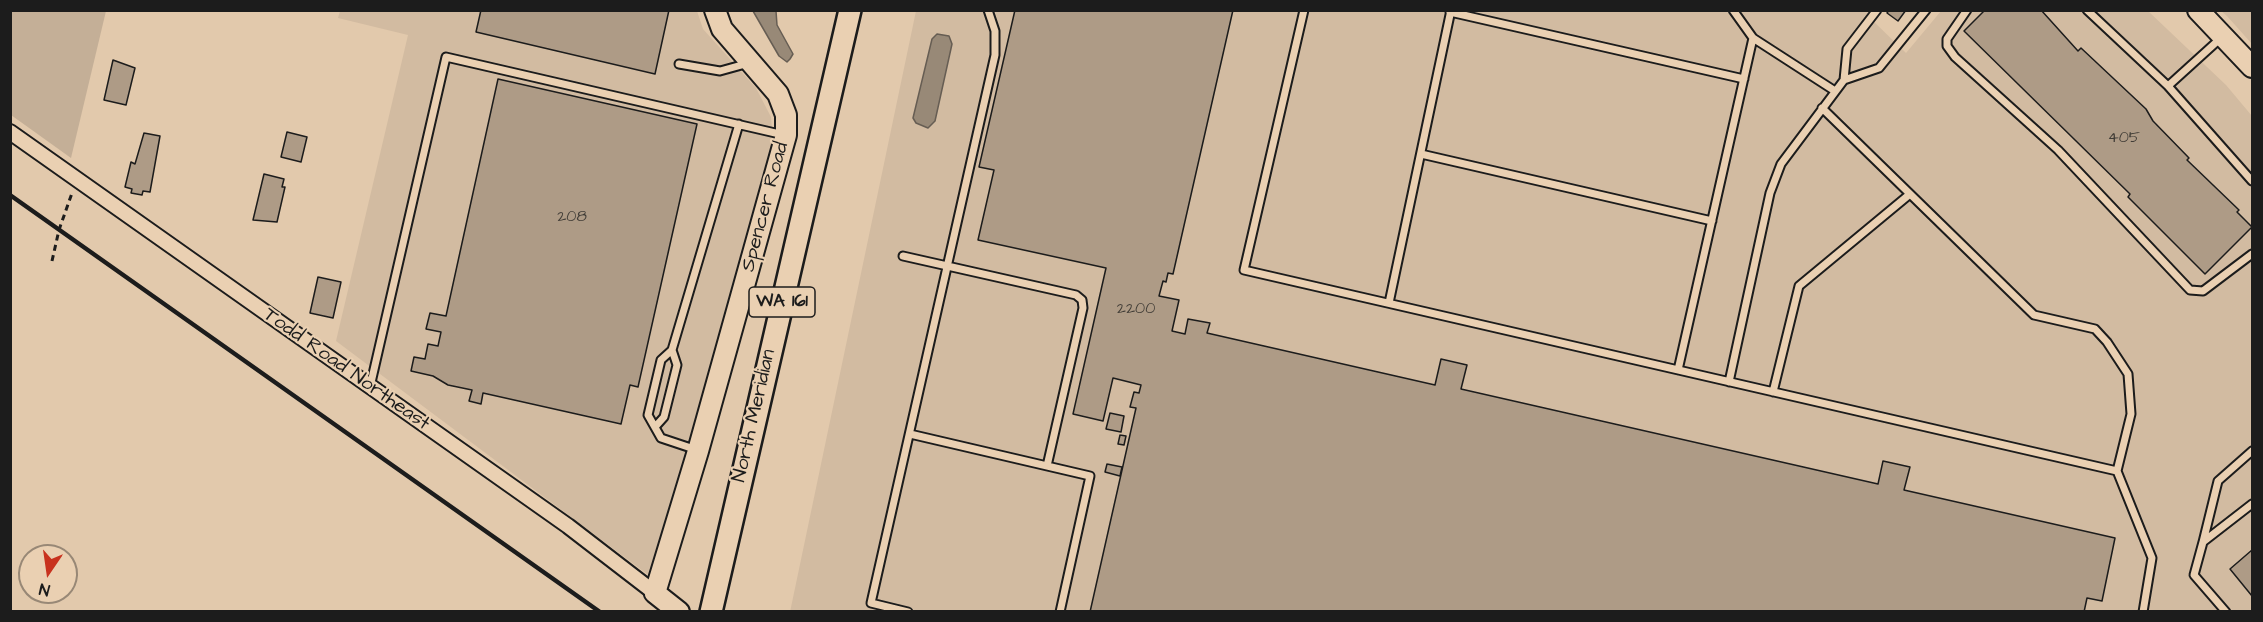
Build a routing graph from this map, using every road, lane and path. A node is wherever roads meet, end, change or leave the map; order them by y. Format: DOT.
graph roads {
  1 [pos="715,10"];
  2 [pos="850,10"];
  3 [pos="988,10"];
  4 [pos="1304,10"];
  5 [pos="1733,10"];
  6 [pos="1877,10"];
  7 [pos="1926,10"];
  8 [pos="1967,10"];
  9 [pos="2087,10"];
  10 [pos="2198,10"];
  11 [pos="1450,11"];
  12 [pos="2223,36"];
  13 [pos="1753,38"];
  14 [pos="752,62"];
  15 [pos="679,64"];
  16 [pos="2253,67"];
  17 [pos="1744,79"];
  18 [pos="1844,80"];
  19 [pos="2168,86"];
  20 [pos="1835,91"];
  21 [pos="1822,108"];
  22 [pos="740,124"];
  23 [pos="10,132"];
  24 [pos="786,135"];
  25 [pos="1421,154"];
  26 [pos="77,179"];
  27 [pos="2253,182"];
  28 [pos="1910,194"];
  29 [pos="1712,221"];
  30 [pos="2253,254"];
  31 [pos="903,256"];
  32 [pos="52,261"];
  33 [pos="947,266"];
  34 [pos="1389,303"];
  35 [pos="672,350"];
  36 [pos="1678,370"];
  37 [pos="1729,382"];
  38 [pos="370,388"];
  39 [pos="1773,392"];
  40 [pos="655,427"];
  41 [pos="910,434"];
  42 [pos="698,451"];
  43 [pos="2253,451"];
  44 [pos="1047,466"];
  45 [pos="2117,471"];
  46 [pos="2253,504"];
  47 [pos="2204,542"];
  48 [pos="655,593"];
  49 [pos="713,603"];
  50 [pos="679,612"];
  51 [pos="908,612"];
  52 [pos="1060,612"];
  53 [pos="2143,612"];
  54 [pos="2226,612"];
  1 -- 14 [label="street, Spencer Road"];
  2 -- 49 [label="main road, North Meridian / WA 161"];
  3 -- 33 [label="lane"];
  4 -- 34 [label="lane"];
  5 -- 13 [label="lane"];
  6 -- 18 [label="lane"];
  7 -- 18 [label="lane"];
  8 -- 30 [label="lane"];
  9 -- 19 [label="lane"];
  10 -- 12 [label="street"];
  11 -- 17 [label="lane"];
  11 -- 25 [label="lane"];
  12 -- 16 [label="street"];
  12 -- 19 [label="lane"];
  13 -- 17 [label="lane"];
  13 -- 20 [label="lane"];
  14 -- 15 [label="lane"];
  14 -- 24 [label="street, Spencer Road"];
  17 -- 29 [label="lane"];
  18 -- 20 [label="lane"];
  19 -- 27 [label="lane"];
  20 -- 21 [label="lane"];
  21 -- 28 [label="lane"];
  21 -- 37 [label="lane"];
  22 -- 24 [label="lane"];
  22 -- 35 [label="lane"];
  22 -- 38 [label="lane"];
  23 -- 26 [label="street, Todd Road Northeast"];
  24 -- 42 [label="street, Spencer Road"];
  25 -- 29 [label="lane"];
  25 -- 34 [label="lane"];
  26 -- 32 [label="path"];
  26 -- 38 [label="street, Todd Road Northeast"];
  28 -- 39 [label="lane"];
  28 -- 45 [label="lane"];
  29 -- 36 [label="lane"];
  31 -- 33 [label="lane"];
  33 -- 41 [label="lane"];
  33 -- 44 [label="lane"];
  34 -- 36 [label="lane"];
  35 -- 40 [label="lane"];
  35 -- 40 [label="lane"];
  36 -- 37 [label="lane"];
  37 -- 39 [label="lane"];
  38 -- 48 [label="street, Todd Road Northeast"];
  39 -- 45 [label="lane"];
  40 -- 42 [label="lane"];
  41 -- 44 [label="lane"];
  41 -- 51 [label="lane"];
  42 -- 48 [label="street, Spencer Road"];
  43 -- 47 [label="lane"];
  44 -- 52 [label="lane"];
  45 -- 53 [label="lane"];
  46 -- 47 [label="lane"];
  47 -- 54 [label="lane"];
  48 -- 50 [label="street, Todd Road Northeast"];
}
